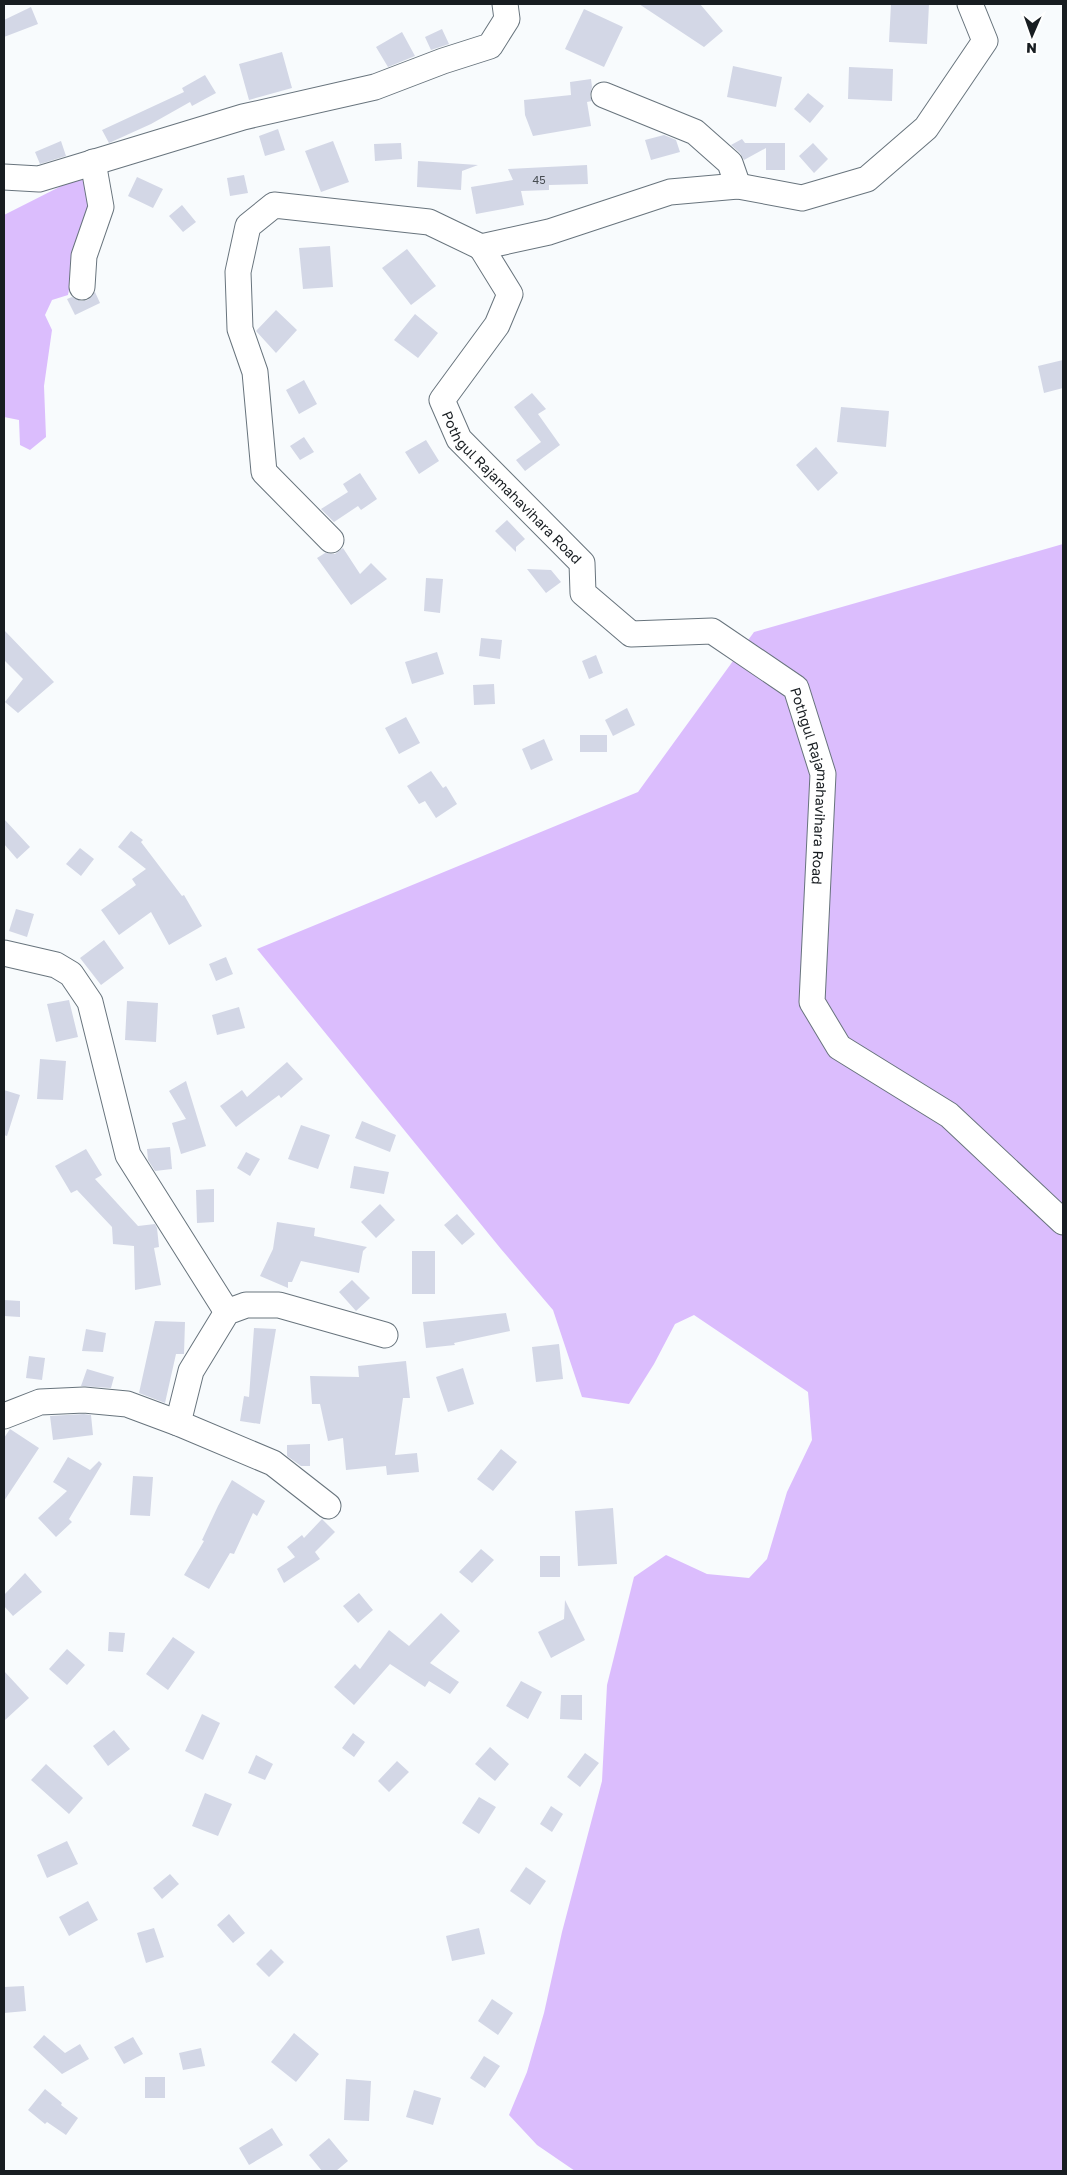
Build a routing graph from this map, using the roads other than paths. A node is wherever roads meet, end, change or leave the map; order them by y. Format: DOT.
graph roads {
  1 [pos="505,4"];
  2 [pos="970,4"];
  3 [pos="604,95"];
  4 [pos="93,162"];
  5 [pos="4,176"];
  6 [pos="738,186"];
  7 [pos="481,247"];
  8 [pos="82,287"];
  9 [pos="331,540"];
  10 [pos="4,953"];
  11 [pos="1063,1222"];
  12 [pos="227,1312"];
  13 [pos="385,1335"];
  14 [pos="4,1416"];
  15 [pos="178,1423"];
  16 [pos="328,1506"];
  1 -- 4 [label="street"];
  2 -- 6 [label="street"];
  3 -- 6 [label="street"];
  4 -- 5 [label="street"];
  4 -- 8 [label="street"];
  6 -- 7 [label="street"];
  7 -- 9 [label="street"];
  7 -- 11 [label="street, Pothgul Rajamahavihara Road"];
  10 -- 12 [label="street"];
  12 -- 13 [label="street"];
  12 -- 15 [label="street"];
  14 -- 15 [label="street"];
  15 -- 16 [label="street"];
}
